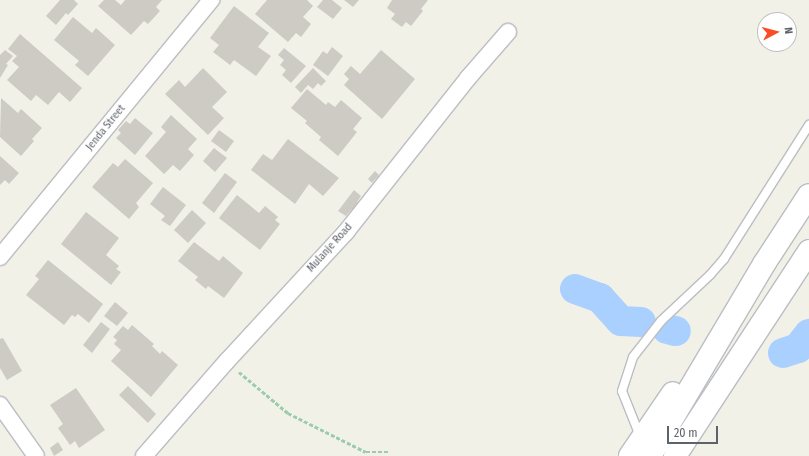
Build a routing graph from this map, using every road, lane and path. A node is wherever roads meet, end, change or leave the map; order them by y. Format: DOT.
graph roads {
  1 [pos="211,0"];
  2 [pos="508,32"];
  3 [pos="809,125"];
  4 [pos="809,195"];
  5 [pos="809,251"];
  6 [pos="0,256"];
  7 [pos="227,361"];
  8 [pos="0,405"];
  9 [pos="640,450"];
  10 [pos="389,452"];
  11 [pos="36,456"];
  12 [pos="144,456"];
  13 [pos="675,456"];
  1 -- 6 [label="street, Jenda Street"];
  2 -- 7 [label="street, Mulanje Road"];
  3 -- 9 [label="lane"];
  4 -- 9 [label="main road"];
  5 -- 13 [label="main road"];
  7 -- 10 [label="path"];
  7 -- 12 [label="street, Mulanje Road"];
  8 -- 11 [label="street"];
}
